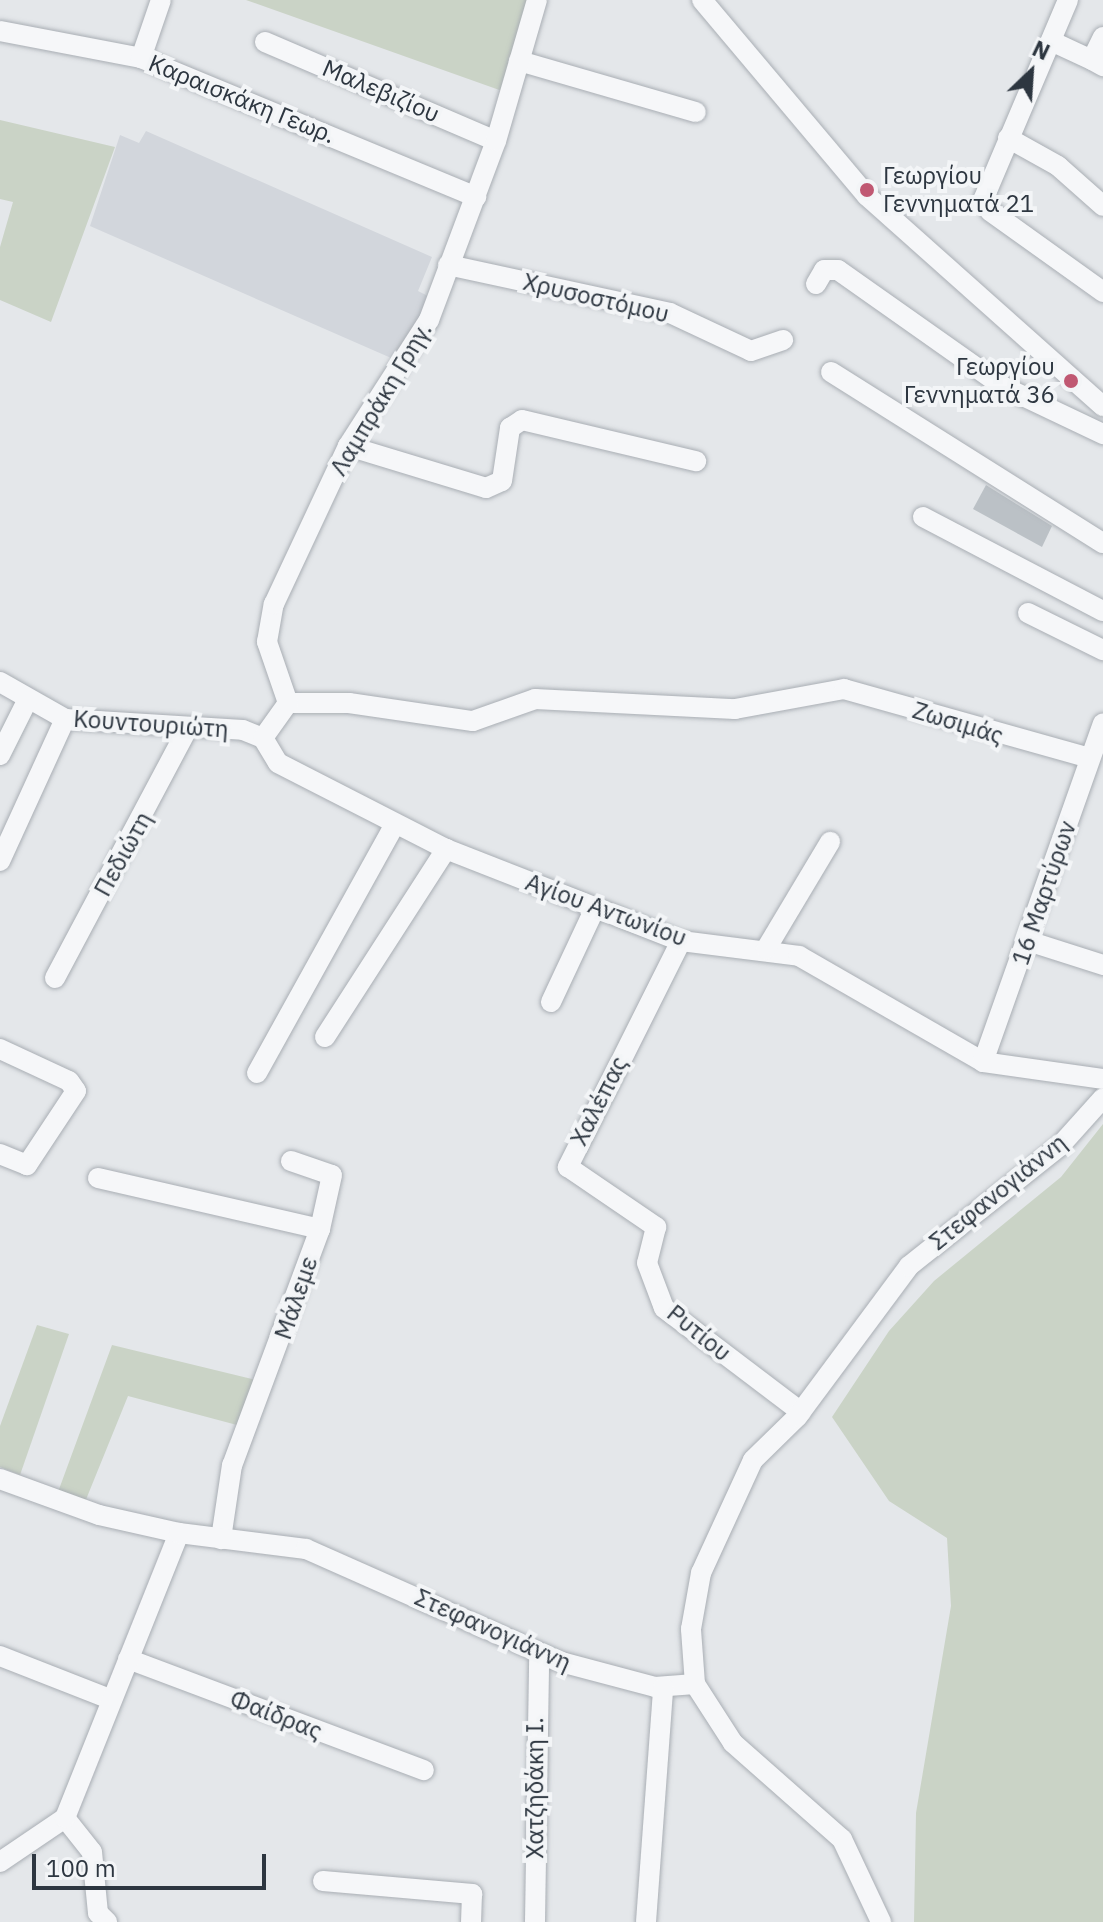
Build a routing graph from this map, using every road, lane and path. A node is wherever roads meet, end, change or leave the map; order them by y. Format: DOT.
graph roads {
  1 [pos="161,0"];
  2 [pos="537,0"];
  3 [pos="702,0"];
  4 [pos="1068,0"];
  5 [pos="0,31"];
  6 [pos="1103,37"];
  7 [pos="1051,41"];
  8 [pos="265,42"];
  9 [pos="141,58"];
  10 [pos="519,61"];
  11 [pos="1098,63"];
  12 [pos="696,112"];
  13 [pos="1008,138"];
  14 [pos="496,141"];
  15 [pos="476,197"];
  16 [pos="1103,206"];
  17 [pos="448,265"];
  18 [pos="816,284"];
  19 [pos="1103,292"];
  20 [pos="783,340"];
  21 [pos="831,372"];
  22 [pos="1103,406"];
  23 [pos="1103,434"];
  24 [pos="348,446"];
  25 [pos="696,461"];
  26 [pos="923,517"];
  27 [pos="1103,543"];
  28 [pos="1103,611"];
  29 [pos="1028,613"];
  30 [pos="1103,650"];
  31 [pos="0,682"];
  32 [pos="27,701"];
  33 [pos="288,703"];
  34 [pos="65,719"];
  35 [pos="188,728"];
  36 [pos="263,738"];
  37 [pos="1098,741"];
  38 [pos="0,755"];
  39 [pos="394,826"];
  40 [pos="830,842"];
  41 [pos="446,849"];
  42 [pos="0,861"];
  43 [pos="595,908"];
  44 [pos="681,941"];
  45 [pos="1028,941"];
  46 [pos="766,949"];
  47 [pos="1103,965"];
  48 [pos="55,978"];
  49 [pos="551,1002"];
  50 [pos="325,1037"];
  51 [pos="0,1049"];
  52 [pos="983,1062"];
  53 [pos="257,1073"];
  54 [pos="1103,1079"];
  55 [pos="1103,1098"];
  56 [pos="0,1154"];
  57 [pos="291,1161"];
  58 [pos="98,1178"];
  59 [pos="656,1227"];
  60 [pos="320,1229"];
  61 [pos="801,1412"];
  62 [pos="0,1479"];
  63 [pos="179,1533"];
  64 [pos="221,1539"];
  65 [pos="539,1654"];
  66 [pos="0,1656"];
  67 [pos="128,1659"];
  68 [pos="695,1684"];
  69 [pos="663,1688"];
  70 [pos="112,1700"];
  71 [pos="424,1770"];
  72 [pos="65,1818"];
  73 [pos="0,1862"];
  74 [pos="323,1881"];
  75 [pos="107,1922"];
  76 [pos="471,1922"];
  77 [pos="535,1922"];
  78 [pos="646,1922"];
  79 [pos="881,1922"];
  1 -- 9 [label="street"];
  2 -- 10 [label="street, Λαμπράκη Γρηγ."];
  3 -- 22 [label="street"];
  4 -- 7 [label="street"];
  5 -- 9 [label="street, Καραισκάκη Γεωρ."];
  6 -- 11 [label="street"];
  7 -- 11 [label="street"];
  7 -- 13 [label="street"];
  8 -- 14 [label="street, Μαλεβιζίου"];
  9 -- 15 [label="street, Καραισκάκη Γεωρ."];
  10 -- 12 [label="street"];
  10 -- 14 [label="street, Λαμπράκη Γρηγ."];
  13 -- 16 [label="street"];
  13 -- 19 [label="street"];
  14 -- 15 [label="street, Λαμπράκη Γρηγ."];
  15 -- 17 [label="street, Λαμπράκη Γρηγ."];
  17 -- 20 [label="street, Χρυσοστόμου"];
  17 -- 24 [label="street, Λαμπράκη Γρηγ."];
  18 -- 23 [label="street"];
  21 -- 27 [label="street"];
  24 -- 25 [label="street"];
  24 -- 33 [label="street, Λαμπράκη Γρηγ."];
  26 -- 28 [label="street"];
  29 -- 30 [label="street"];
  31 -- 32 [label="street, Κουντουριώτη"];
  32 -- 34 [label="street, Κουντουριώτη"];
  32 -- 38 [label="street"];
  33 -- 36 [label="street"];
  33 -- 37 [label="street, Ζωσιμάς"];
  34 -- 35 [label="street, Κουντουριώτη"];
  34 -- 42 [label="street"];
  35 -- 36 [label="street, Κουντουριώτη"];
  35 -- 48 [label="street, Πεδιώτη"];
  36 -- 39 [label="street, Αγίου Αντωνίου"];
  37 -- 45 [label="street, 16 Μαρτύρων"];
  39 -- 41 [label="street, Αγίου Αντωνίου"];
  39 -- 53 [label="street"];
  40 -- 46 [label="street"];
  41 -- 43 [label="street, Αγίου Αντωνίου"];
  41 -- 50 [label="street"];
  43 -- 44 [label="street, Αγίου Αντωνίου"];
  43 -- 49 [label="street"];
  44 -- 46 [label="street, Αγίου Αντωνίου"];
  44 -- 59 [label="street, Χαλέπας"];
  45 -- 47 [label="street"];
  45 -- 52 [label="street, 16 Μαρτύρων"];
  46 -- 52 [label="street, Αγίου Αντωνίου"];
  51 -- 56 [label="street"];
  52 -- 54 [label="street, Αγίου Αντωνίου"];
  55 -- 61 [label="street, Στεφανογιάννη"];
  57 -- 60 [label="street"];
  58 -- 60 [label="street, Μάλεμε"];
  59 -- 61 [label="street, Ρυτίου"];
  60 -- 64 [label="street, Μάλεμε"];
  61 -- 68 [label="street, Στεφανογιάννη"];
  62 -- 63 [label="street, Στεφανογιάννη"];
  63 -- 64 [label="street, Στεφανογιάννη"];
  63 -- 67 [label="street"];
  64 -- 65 [label="street, Στεφανογιάννη"];
  65 -- 69 [label="street, Στεφανογιάννη"];
  65 -- 77 [label="street, Χατζηδάκη Ι."];
  66 -- 70 [label="street"];
  67 -- 70 [label="street"];
  67 -- 71 [label="street, Φαίδρας"];
  68 -- 69 [label="street, Στεφανογιάννη"];
  68 -- 79 [label="street"];
  69 -- 78 [label="street"];
  70 -- 72 [label="street"];
  72 -- 73 [label="street"];
  72 -- 75 [label="street"];
  74 -- 76 [label="street"];
}
